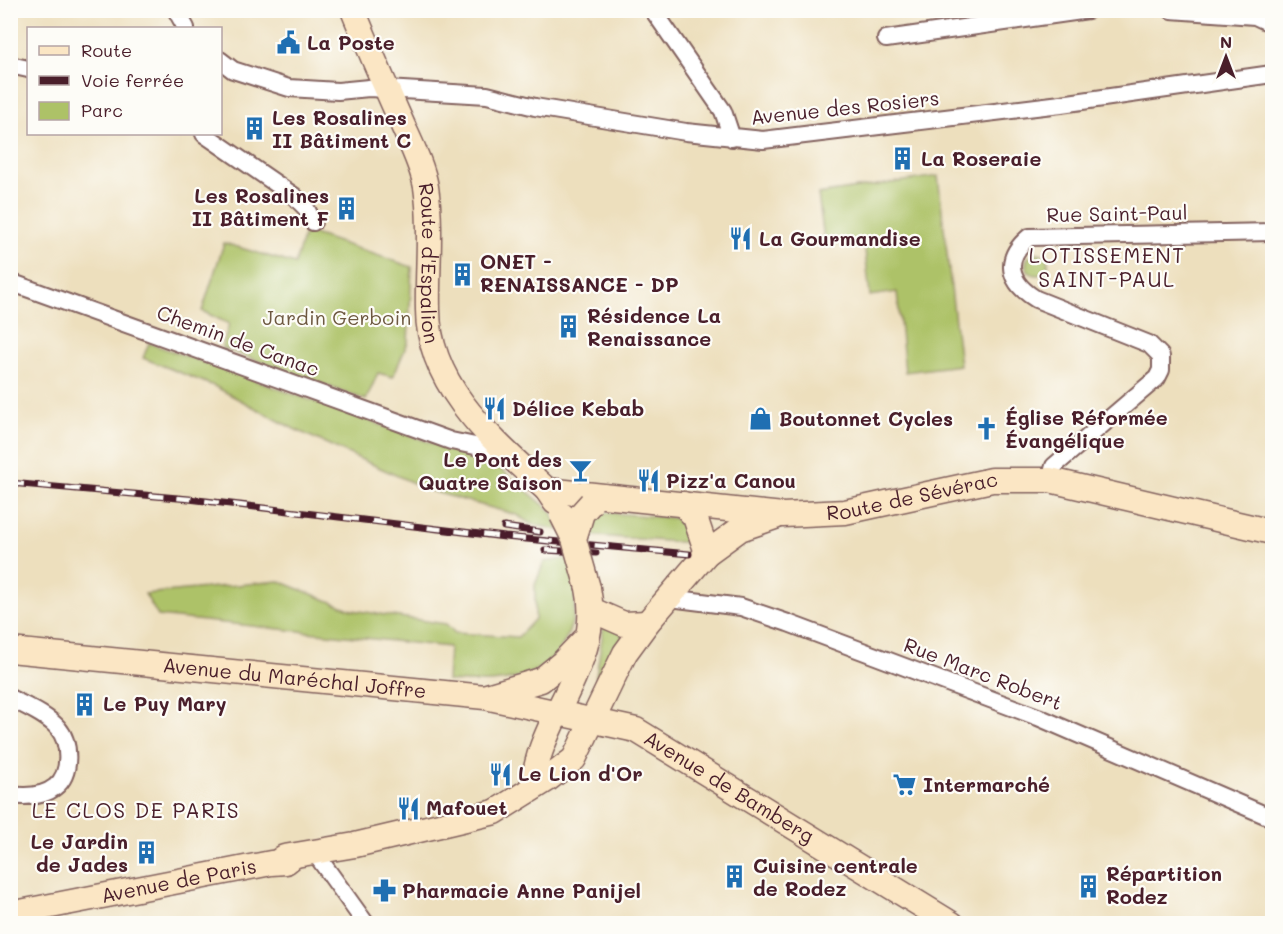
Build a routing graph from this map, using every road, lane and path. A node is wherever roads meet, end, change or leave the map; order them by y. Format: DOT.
graph roads {
  1 [pos="353,10"];
  2 [pos="653,10"];
  3 [pos="1088,10"];
  4 [pos="1171,10"];
  5 [pos="1272,24"];
  6 [pos="886,39"];
  7 [pos="222,61"];
  8 [pos="10,65"];
  9 [pos="27,69"];
  10 [pos="1272,74"];
  11 [pos="387,90"];
  12 [pos="205,135"];
  13 [pos="732,138"];
  14 [pos="313,222"];
  15 [pos="1272,232"];
  16 [pos="10,282"];
  17 [pos="483,426"];
  18 [pos="451,441"];
  19 [pos="509,453"];
  20 [pos="1050,480"];
  21 [pos="547,490"];
  22 [pos="596,500"];
  23 [pos="689,511"];
  24 [pos="783,515"];
  25 [pos="1272,532"];
  26 [pos="573,539"];
  27 [pos="707,553"];
  28 [pos="674,594"];
  29 [pos="590,599"];
  30 [pos="647,623"];
  31 [pos="586,646"];
  32 [pos="10,650"];
  33 [pos="541,680"];
  34 [pos="484,697"];
  35 [pos="10,698"];
  36 [pos="582,706"];
  37 [pos="629,729"];
  38 [pos="541,750"];
  39 [pos="574,759"];
  40 [pos="540,783"];
  41 [pos="10,795"];
  42 [pos="1272,818"];
  43 [pos="315,853"];
  44 [pos="10,914"];
  45 [pos="365,923"];
  46 [pos="952,924"];
  1 -- 11 [label="main road, Route d'Espalion"];
  2 -- 13 [label="street"];
  3 -- 6 [label="street"];
  4 -- 5 [label="street"];
  7 -- 11 [label="street, Avenue des Rosiers"];
  8 -- 9 [label="street"];
  10 -- 13 [label="street, Avenue des Rosiers"];
  11 -- 13 [label="street, Avenue des Rosiers"];
  11 -- 17 [label="main road, Route d'Espalion"];
  12 -- 14 [label="street"];
  15 -- 20 [label="street, Rue Saint-Paul"];
  16 -- 18 [label="street, Chemin de Canac"];
  17 -- 18 [label="street"];
  17 -- 19 [label="main road, Route d'Espalion"];
  18 -- 19 [label="street, Chemin de Canac"];
  19 -- 21 [label="main road, Route d'Espalion"];
  20 -- 24 [label="main road, Route de Sévérac"];
  20 -- 25 [label="main road, Route de Sévérac"];
  21 -- 22 [label="main road, Route de Sévérac"];
  21 -- 26 [label="main road, Route d'Espalion, bridge"];
  22 -- 23 [label="main road, Route de Sévérac"];
  22 -- 26 [label="main road, bridge"];
  23 -- 24 [label="main road, Route de Sévérac"];
  23 -- 27 [label="main road"];
  24 -- 27 [label="main road"];
  26 -- 29 [label="main road, bridge"];
  27 -- 28 [label="main road"];
  28 -- 30 [label="main road"];
  28 -- 42 [label="street, Rue Marc Robert"];
  29 -- 30 [label="main road"];
  29 -- 31 [label="main road"];
  30 -- 36 [label="main road"];
  31 -- 33 [label="main road"];
  31 -- 36 [label="main road"];
  32 -- 34 [label="main road, Avenue du Maréchal Joffre"];
  33 -- 34 [label="main road"];
  33 -- 36 [label="main road"];
  34 -- 36 [label="main road, Avenue du Maréchal Joffre"];
  34 -- 38 [label="main road"];
  35 -- 41 [label="street"];
  36 -- 37 [label="main road, Avenue de Bamberg"];
  36 -- 38 [label="main road"];
  36 -- 39 [label="main road, Avenue de Paris"];
  36 -- 40 [label="main road"];
  37 -- 39 [label="main road"];
  37 -- 46 [label="main road, Avenue de Bamberg"];
  38 -- 40 [label="main road"];
  39 -- 40 [label="main road, Avenue de Paris"];
  40 -- 43 [label="main road, Avenue de Paris"];
  43 -- 44 [label="main road, Avenue de Paris"];
  43 -- 45 [label="street"];
}
